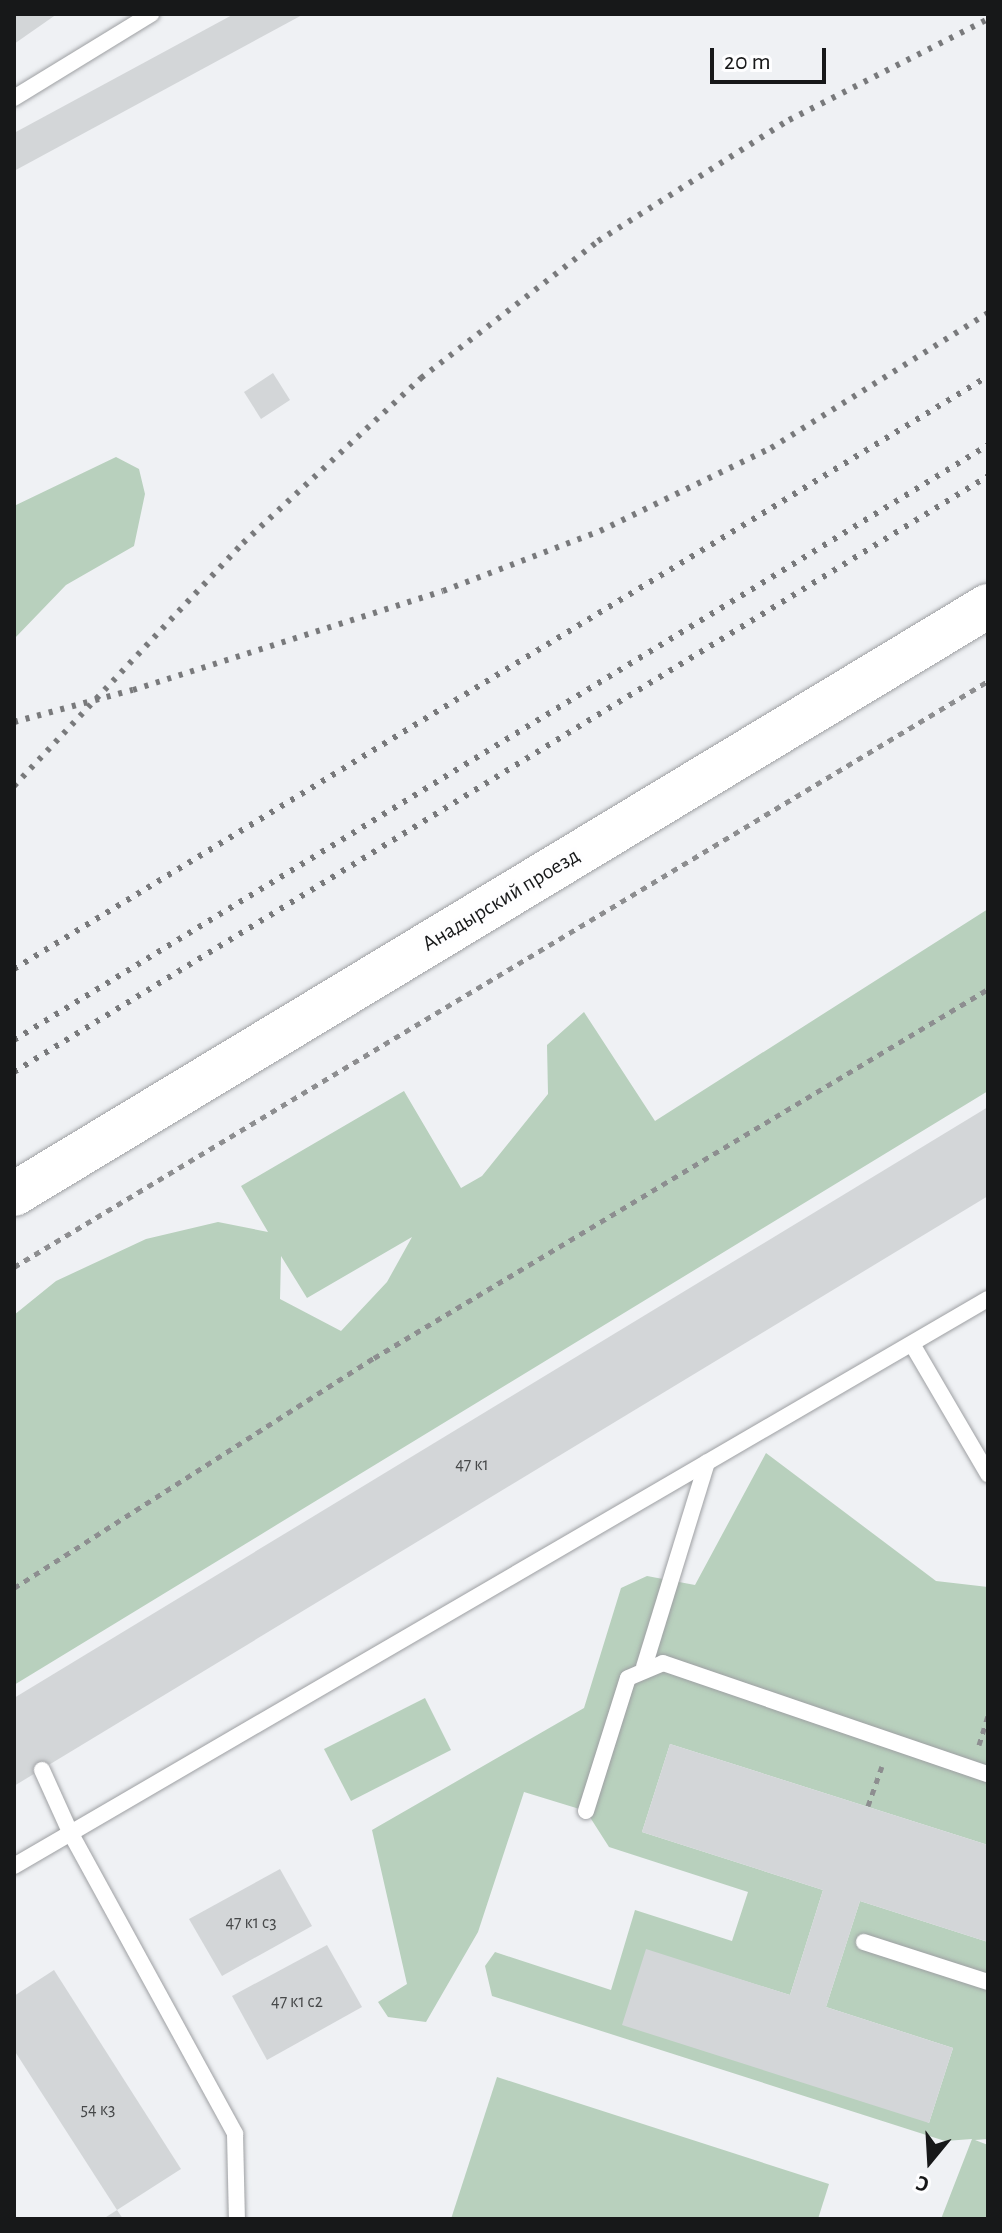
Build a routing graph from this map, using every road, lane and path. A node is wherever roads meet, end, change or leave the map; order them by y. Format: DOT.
graph roads {
  1 [pos="151,14"];
  2 [pos="14,98"];
  3 [pos="988,606"];
  4 [pos="988,681"];
  5 [pos="988,989"];
  6 [pos="14,1194"];
  7 [pos="14,1267"];
  8 [pos="988,1299"];
  9 [pos="912,1344"];
  10 [pos="707,1462"];
  11 [pos="988,1474"];
  12 [pos="14,1588"];
  13 [pos="644,1667"];
  14 [pos="890,1741"];
  15 [pos="42,1770"];
  16 [pos="988,1774"];
  17 [pos="868,1806"];
  18 [pos="586,1811"];
  19 [pos="70,1832"];
  20 [pos="14,1866"];
  21 [pos="864,1942"];
  22 [pos="988,1982"];
  23 [pos="237,2219"];
  1 -- 2 [label="lane"];
  3 -- 6 [label="street, Анадырский проезд"];
  4 -- 7 [label="path"];
  5 -- 12 [label="path"];
  8 -- 9 [label="lane"];
  9 -- 10 [label="lane"];
  9 -- 11 [label="lane"];
  10 -- 13 [label="lane"];
  10 -- 19 [label="lane"];
  13 -- 14 [label="lane"];
  13 -- 18 [label="lane"];
  14 -- 16 [label="lane"];
  14 -- 17 [label="path"];
  15 -- 19 [label="lane"];
  19 -- 20 [label="lane"];
  19 -- 23 [label="lane"];
  21 -- 22 [label="lane"];
}
